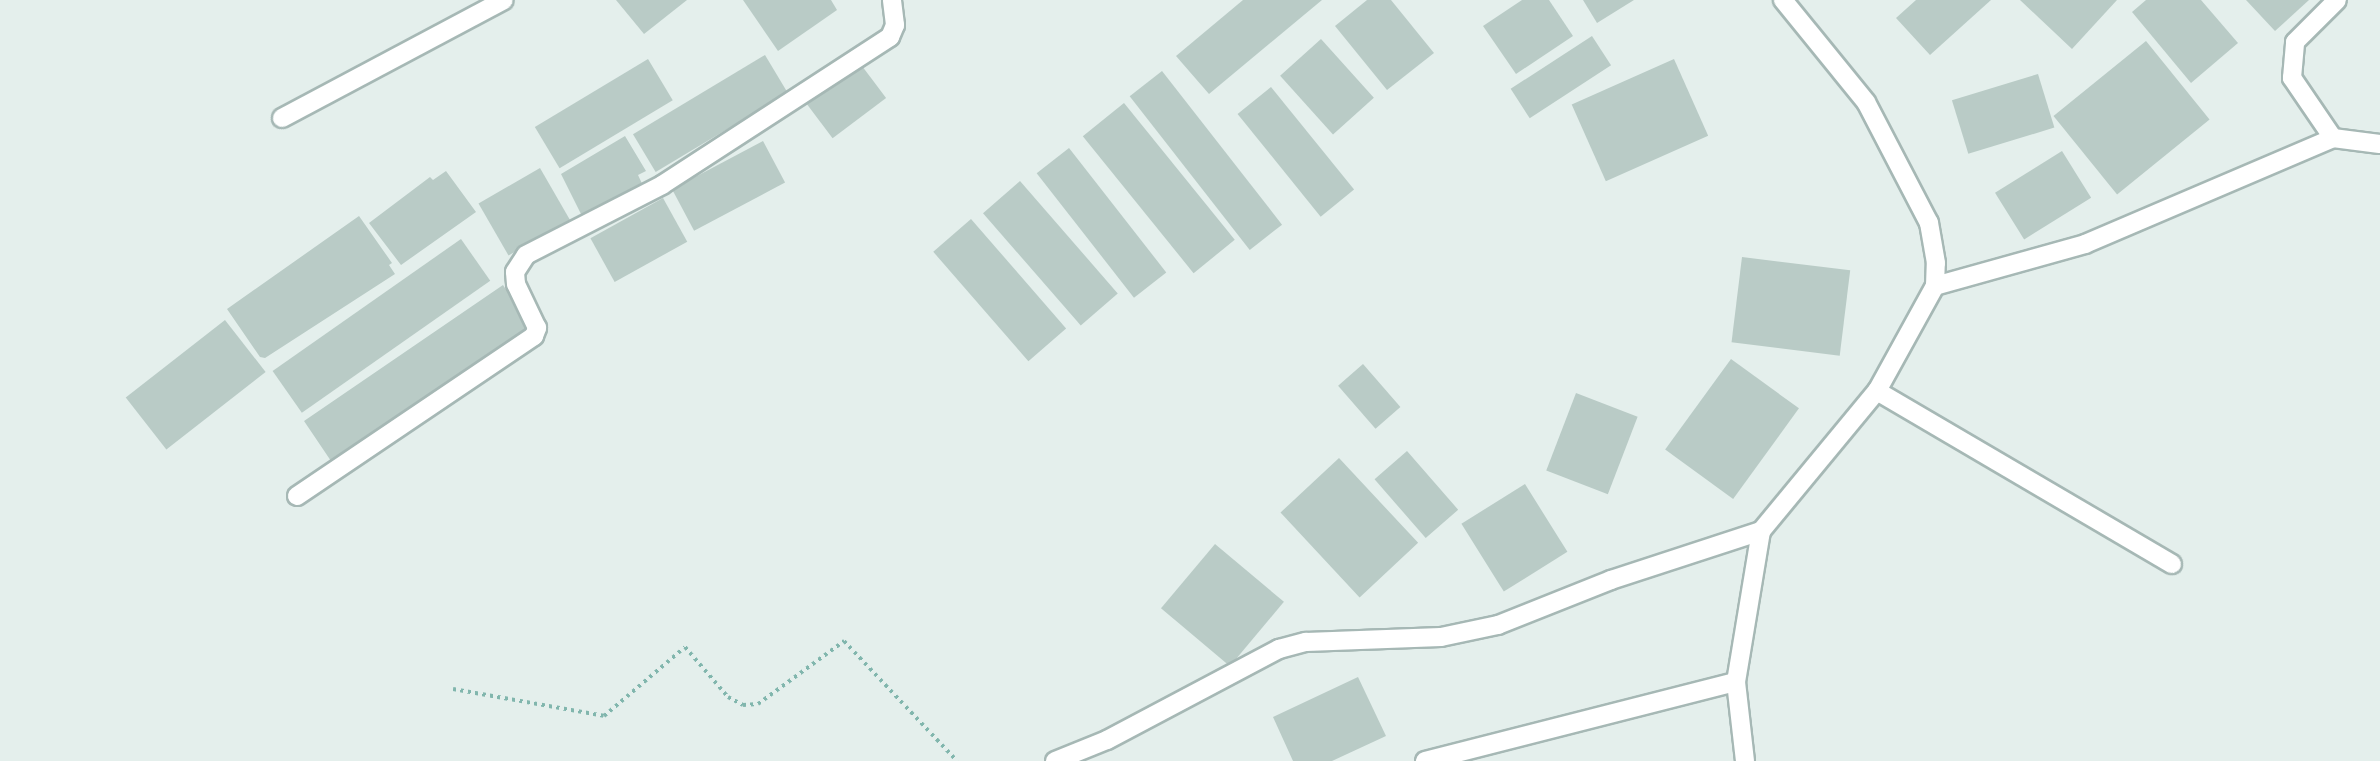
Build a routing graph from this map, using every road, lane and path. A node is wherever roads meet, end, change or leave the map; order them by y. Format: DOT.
graph roads {
  1 [pos="504,0"];
  2 [pos="892,0"];
  3 [pos="1783,0"];
  4 [pos="2337,0"];
  5 [pos="282,118"];
  6 [pos="2333,138"];
  7 [pos="2380,144"];
  8 [pos="1935,286"];
  9 [pos="1876,391"];
  10 [pos="297,496"];
  11 [pos="1761,531"];
  12 [pos="2172,564"];
  13 [pos="1736,682"];
  14 [pos="453,689"];
  15 [pos="957,761"];
  16 [pos="1055,761"];
  17 [pos="1425,761"];
  18 [pos="1745,761"];
  1 -- 5 [label="street"];
  2 -- 10 [label="street"];
  3 -- 8 [label="street"];
  4 -- 6 [label="street"];
  6 -- 7 [label="street"];
  6 -- 8 [label="street"];
  8 -- 9 [label="street"];
  9 -- 11 [label="street"];
  9 -- 12 [label="street"];
  11 -- 13 [label="street"];
  11 -- 16 [label="street"];
  13 -- 17 [label="street"];
  13 -- 18 [label="street"];
  14 -- 15 [label="path"];
}
